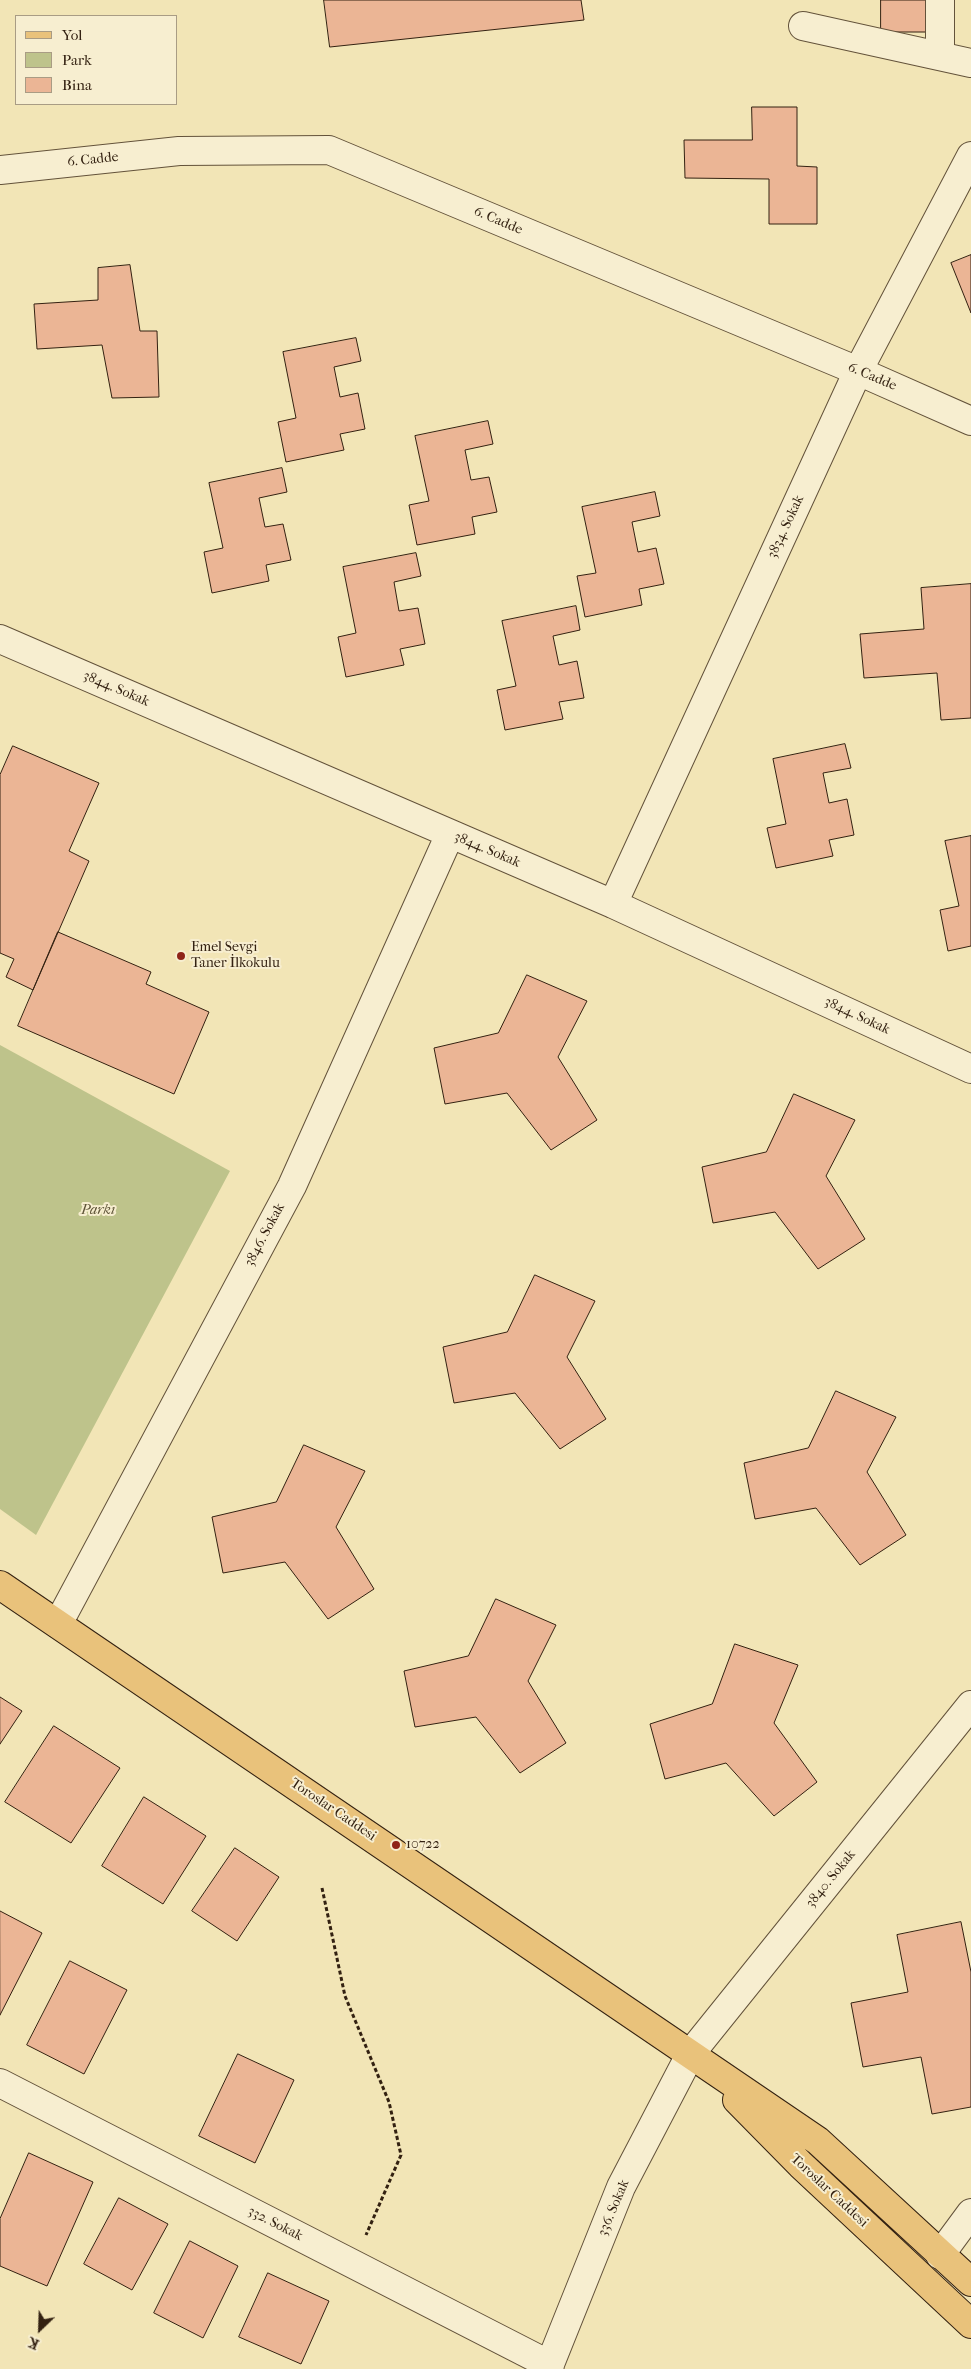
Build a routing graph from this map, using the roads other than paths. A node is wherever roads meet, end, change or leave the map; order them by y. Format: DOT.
graph roads {
  1 [pos="940,0"];
  2 [pos="803,26"];
  3 [pos="940,54"];
  4 [pos="971,63"];
  5 [pos="971,156"];
  6 [pos="0,170"];
  7 [pos="858,371"];
  8 [pos="971,420"];
  9 [pos="0,639"];
  10 [pos="450,834"];
  11 [pos="613,904"];
  12 [pos="971,1069"];
  13 [pos="0,1585"];
  14 [pos="58,1624"];
  15 [pos="971,1705"];
  16 [pos="691,2053"];
  17 [pos="0,2083"];
  18 [pos="971,2214"];
  19 [pos="940,2255"];
  20 [pos="971,2282"];
  21 [pos="971,2324"];
  22 [pos="549,2367"];
  1 -- 3 [label="street"];
  2 -- 3 [label="street"];
  3 -- 4 [label="street"];
  5 -- 7 [label="street, 3834. Sokak"];
  6 -- 7 [label="street, 6. Cadde"];
  7 -- 8 [label="street, 6. Cadde"];
  7 -- 11 [label="street, 3834. Sokak"];
  9 -- 10 [label="street, 3844. Sokak"];
  10 -- 11 [label="street, 3844. Sokak"];
  10 -- 14 [label="street, 3846. Sokak"];
  11 -- 12 [label="street, 3844. Sokak"];
  13 -- 14 [label="main road, Toroslar Caddesi"];
  14 -- 16 [label="main road, Toroslar Caddesi"];
  15 -- 16 [label="street, 3840. Sokak"];
  16 -- 19 [label="main road, Toroslar Caddesi"];
  16 -- 21 [label="main road, Toroslar Caddesi"];
  16 -- 22 [label="street, 336. Sokak"];
  17 -- 22 [label="street, 332. Sokak"];
  18 -- 19 [label="street"];
  19 -- 20 [label="main road, Toroslar Caddesi"];
}
